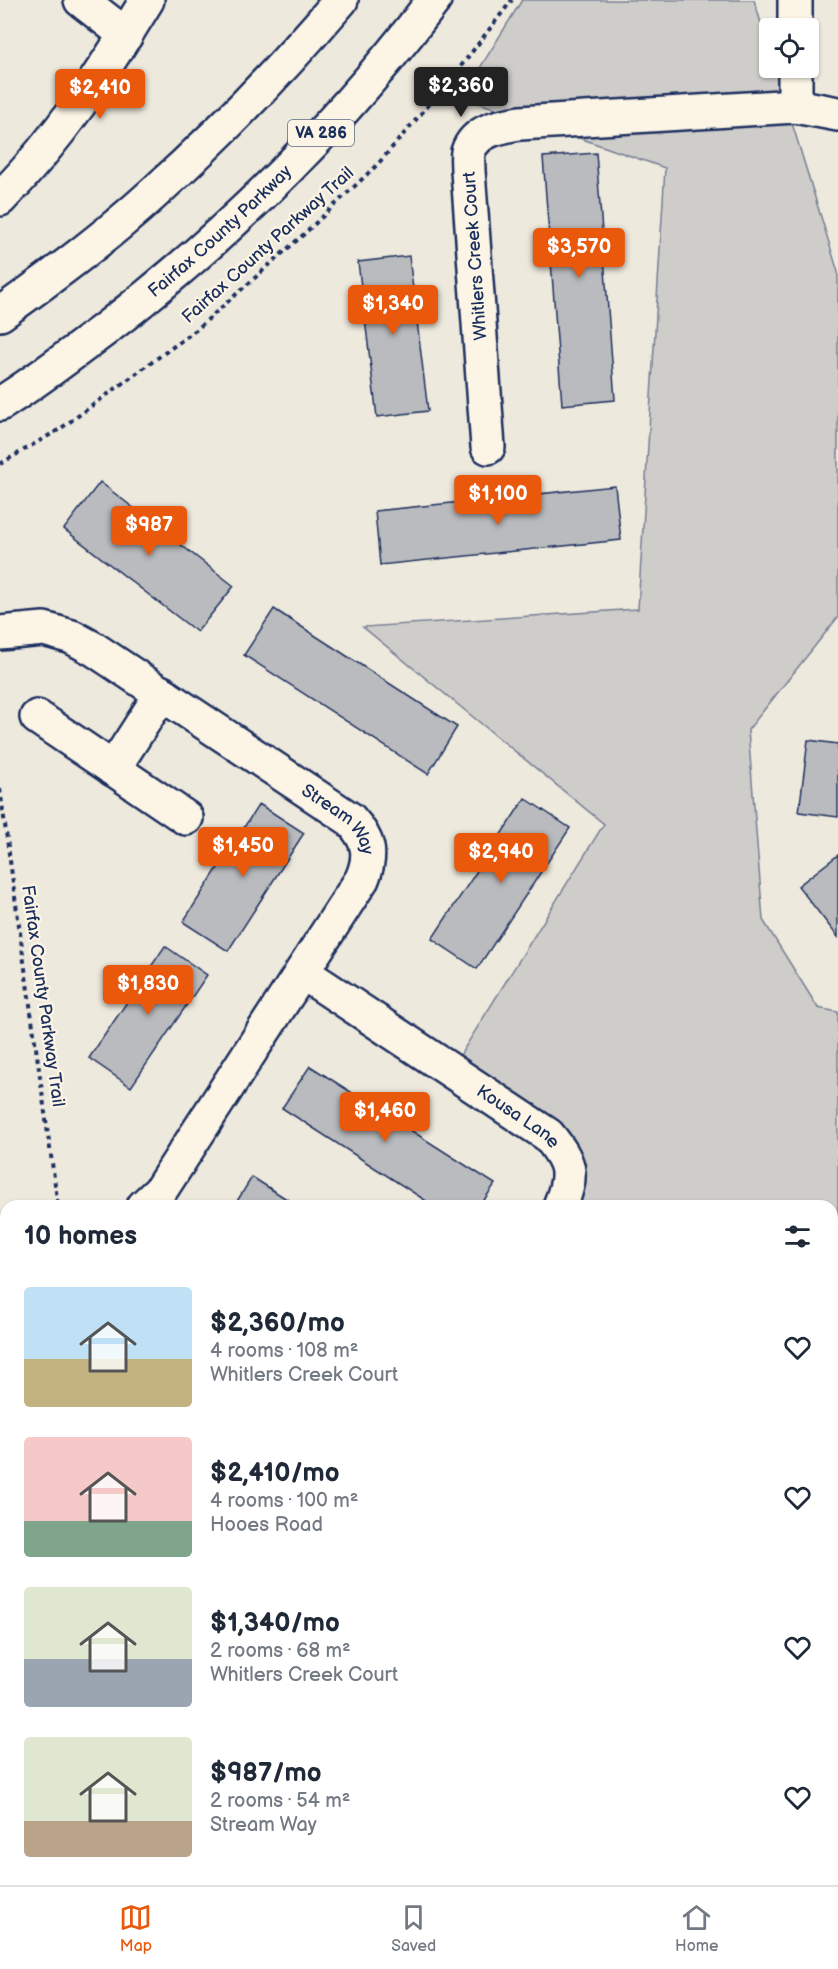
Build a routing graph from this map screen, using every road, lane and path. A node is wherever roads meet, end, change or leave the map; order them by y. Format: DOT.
graph roads {
  1 [pos="81,0"];
  2 [pos="147,0"];
  3 [pos="341,0"];
  4 [pos="434,0"];
  5 [pos="512,0"];
  6 [pos="795,0"];
  7 [pos="795,18"];
  8 [pos="126,35"];
  9 [pos="795,78"];
  10 [pos="795,106"];
  11 [pos="838,114"];
  12 [pos="0,199"];
  13 [pos="0,314"];
  14 [pos="0,404"];
  15 [pos="489,447"];
  16 [pos="0,464"];
  17 [pos="0,633"];
  18 [pos="162,693"];
  19 [pos="37,717"];
  20 [pos="113,769"];
  21 [pos="0,789"];
  22 [pos="186,818"];
  23 [pos="302,972"];
  24 [pos="57,1200"];
  25 [pos="150,1200"];
  26 [pos="562,1200"];
  1 -- 8 [label="main road"];
  2 -- 8 [label="main road"];
  3 -- 13 [label="main road"];
  4 -- 14 [label="main road, Fairfax County Parkway / VA 286"];
  5 -- 16 [label="path, Fairfax County Parkway Trail"];
  6 -- 7 [label="main road"];
  8 -- 12 [label="main road"];
  9 -- 10 [label="main road"];
  10 -- 11 [label="main road, Whitlers Creek Court"];
  10 -- 15 [label="main road, Whitlers Creek Court"];
  17 -- 18 [label="main road, Stream Way"];
  18 -- 20 [label="main road"];
  18 -- 23 [label="main road, Stream Way"];
  19 -- 20 [label="main road"];
  20 -- 22 [label="main road"];
  21 -- 24 [label="path, Fairfax County Parkway Trail"];
  23 -- 25 [label="main road, Stream Way"];
  23 -- 26 [label="main road, Kousa Lane"];
}
